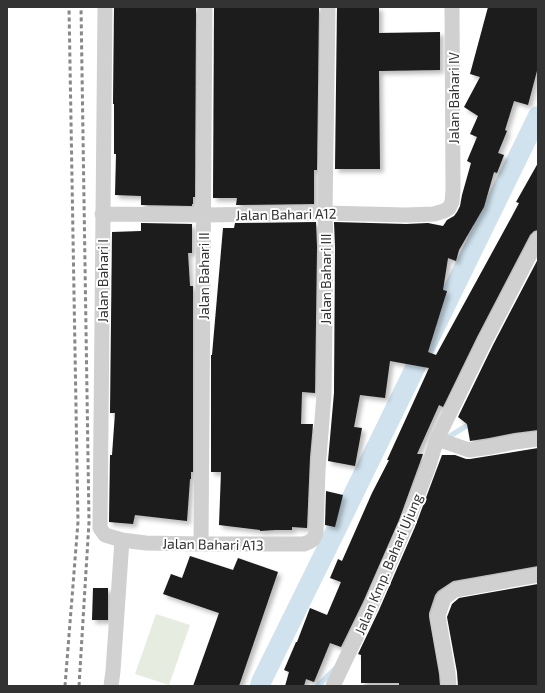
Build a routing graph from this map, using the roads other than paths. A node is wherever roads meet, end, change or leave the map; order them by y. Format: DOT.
graph roads {
  1 [pos="104,7"];
  2 [pos="205,7"];
  3 [pos="328,7"];
  4 [pos="452,7"];
  5 [pos="453,190"];
  6 [pos="325,213"];
  7 [pos="102,214"];
  8 [pos="203,215"];
  9 [pos="538,239"];
  10 [pos="538,439"];
  11 [pos="443,441"];
  12 [pos="122,540"];
  13 [pos="201,544"];
  14 [pos="304,544"];
  15 [pos="538,575"];
  16 [pos="112,686"];
  17 [pos="333,686"];
  18 [pos="449,686"];
  1 -- 7 [label="street, Jalan Bahari I"];
  2 -- 8 [label="street, Jalan Bahari II"];
  3 -- 6 [label="street, Jalan Bahari III"];
  4 -- 5 [label="street, Jalan Bahari IV"];
  5 -- 6 [label="street, Jalan Bahari A12"];
  6 -- 8 [label="street, Jalan Bahari A12"];
  6 -- 14 [label="street, Jalan Bahari III"];
  7 -- 8 [label="street, Jalan Bahari A12"];
  7 -- 12 [label="street, Jalan Bahari I"];
  8 -- 13 [label="street, Jalan Bahari II"];
  9 -- 11 [label="street, Jalan Kmp. Bahari Ujung"];
  10 -- 11 [label="street"];
  11 -- 17 [label="street, Jalan Kmp. Bahari Ujung"];
  12 -- 13 [label="street, Jalan Bahari A13"];
  12 -- 16 [label="street"];
  13 -- 14 [label="street, Jalan Bahari A13"];
  15 -- 18 [label="street"];
}
